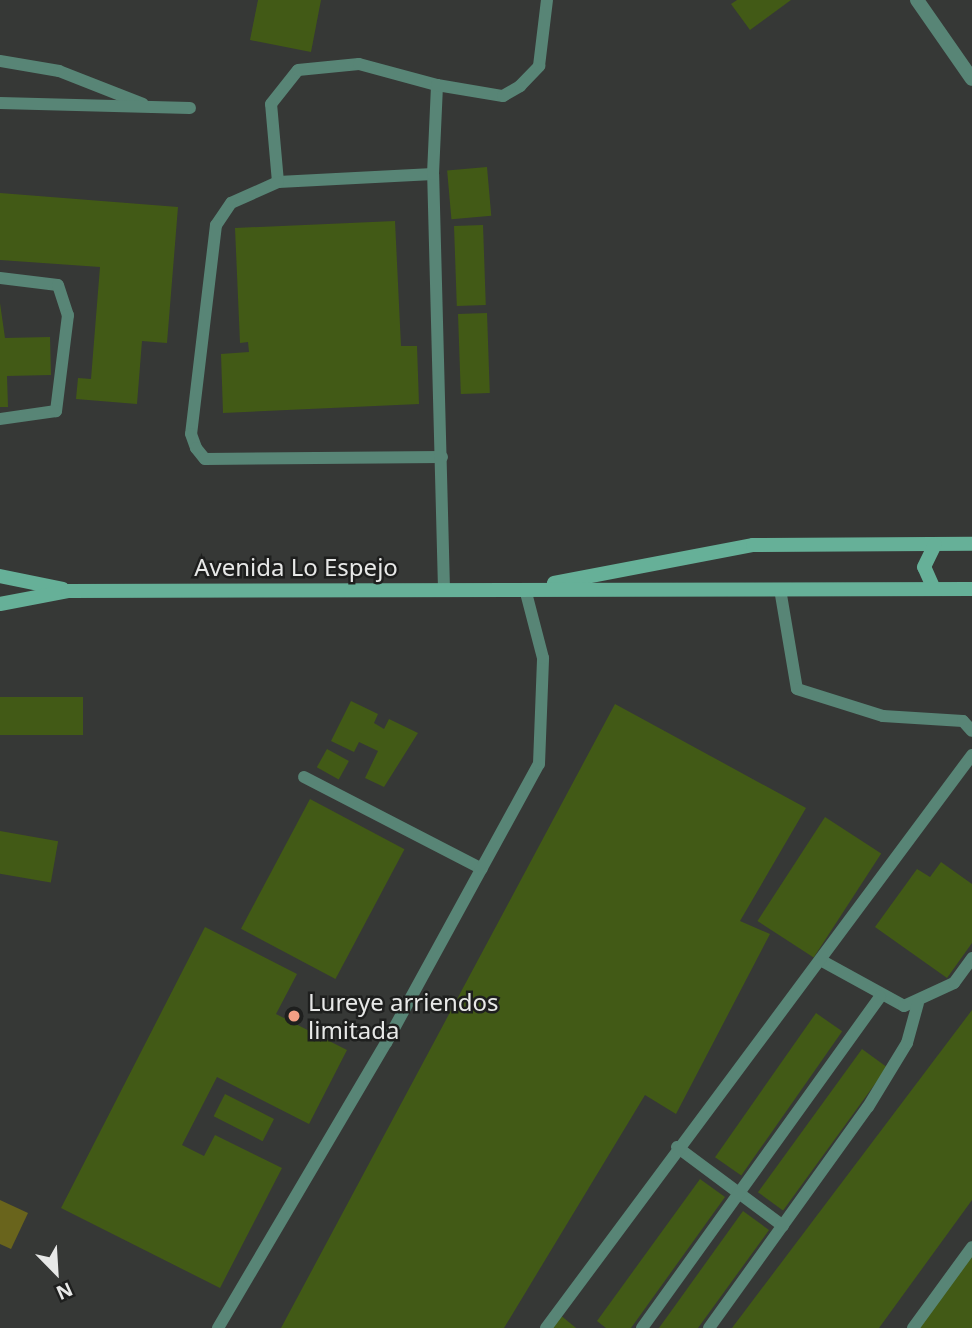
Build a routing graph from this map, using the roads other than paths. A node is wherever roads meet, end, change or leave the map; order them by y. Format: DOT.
graph roads {
  1 [pos="547,0"];
  2 [pos="917,0"];
  3 [pos="0,61"];
  4 [pos="972,79"];
  5 [pos="437,86"];
  6 [pos="0,103"];
  7 [pos="152,107"];
  8 [pos="190,108"];
  9 [pos="433,174"];
  10 [pos="278,182"];
  11 [pos="0,278"];
  12 [pos="0,419"];
  13 [pos="442,457"];
  14 [pos="935,544"];
  15 [pos="972,544"];
  16 [pos="0,576"];
  17 [pos="444,589"];
  18 [pos="525,589"];
  19 [pos="780,589"];
  20 [pos="934,589"];
  21 [pos="972,589"];
  22 [pos="68,590"];
  23 [pos="0,604"];
  24 [pos="972,731"];
  25 [pos="972,755"];
  26 [pos="304,777"];
  27 [pos="482,869"];
  28 [pos="972,958"];
  29 [pos="824,962"];
  30 [pos="880,997"];
  31 [pos="918,1003"];
  32 [pos="677,1147"];
  33 [pos="740,1194"];
  34 [pos="783,1226"];
  35 [pos="972,1247"];
  36 [pos="218,1328"];
  37 [pos="546,1328"];
  38 [pos="642,1328"];
  39 [pos="709,1328"];
  40 [pos="913,1328"];
  1 -- 5 [label="lane"];
  2 -- 4 [label="street"];
  3 -- 7 [label="lane"];
  5 -- 9 [label="lane"];
  5 -- 10 [label="lane"];
  6 -- 7 [label="lane"];
  7 -- 8 [label="lane"];
  9 -- 10 [label="lane"];
  9 -- 13 [label="lane"];
  10 -- 13 [label="lane"];
  11 -- 12 [label="lane"];
  13 -- 17 [label="lane"];
  14 -- 15 [label="main road, Avenida Lo Espejo"];
  14 -- 18 [label="main road, Avenida Lo Espejo"];
  14 -- 20 [label="main road"];
  16 -- 22 [label="main road, Avenida Lo Espejo"];
  17 -- 18 [label="main road, Avenida Lo Espejo"];
  17 -- 22 [label="main road, Avenida Lo Espejo"];
  18 -- 19 [label="main road, Avenida Lo Espejo"];
  18 -- 27 [label="lane"];
  19 -- 20 [label="main road, Avenida Lo Espejo"];
  19 -- 24 [label="lane"];
  20 -- 21 [label="main road, Avenida Lo Espejo"];
  22 -- 23 [label="main road, Avenida Lo Espejo"];
  25 -- 29 [label="lane"];
  26 -- 27 [label="lane"];
  27 -- 36 [label="lane"];
  28 -- 31 [label="lane"];
  29 -- 30 [label="lane"];
  29 -- 32 [label="lane"];
  30 -- 31 [label="lane"];
  30 -- 33 [label="lane"];
  31 -- 34 [label="lane"];
  32 -- 33 [label="lane"];
  32 -- 37 [label="lane"];
  33 -- 34 [label="lane"];
  33 -- 38 [label="lane"];
  34 -- 39 [label="lane"];
  35 -- 40 [label="lane"];
}
